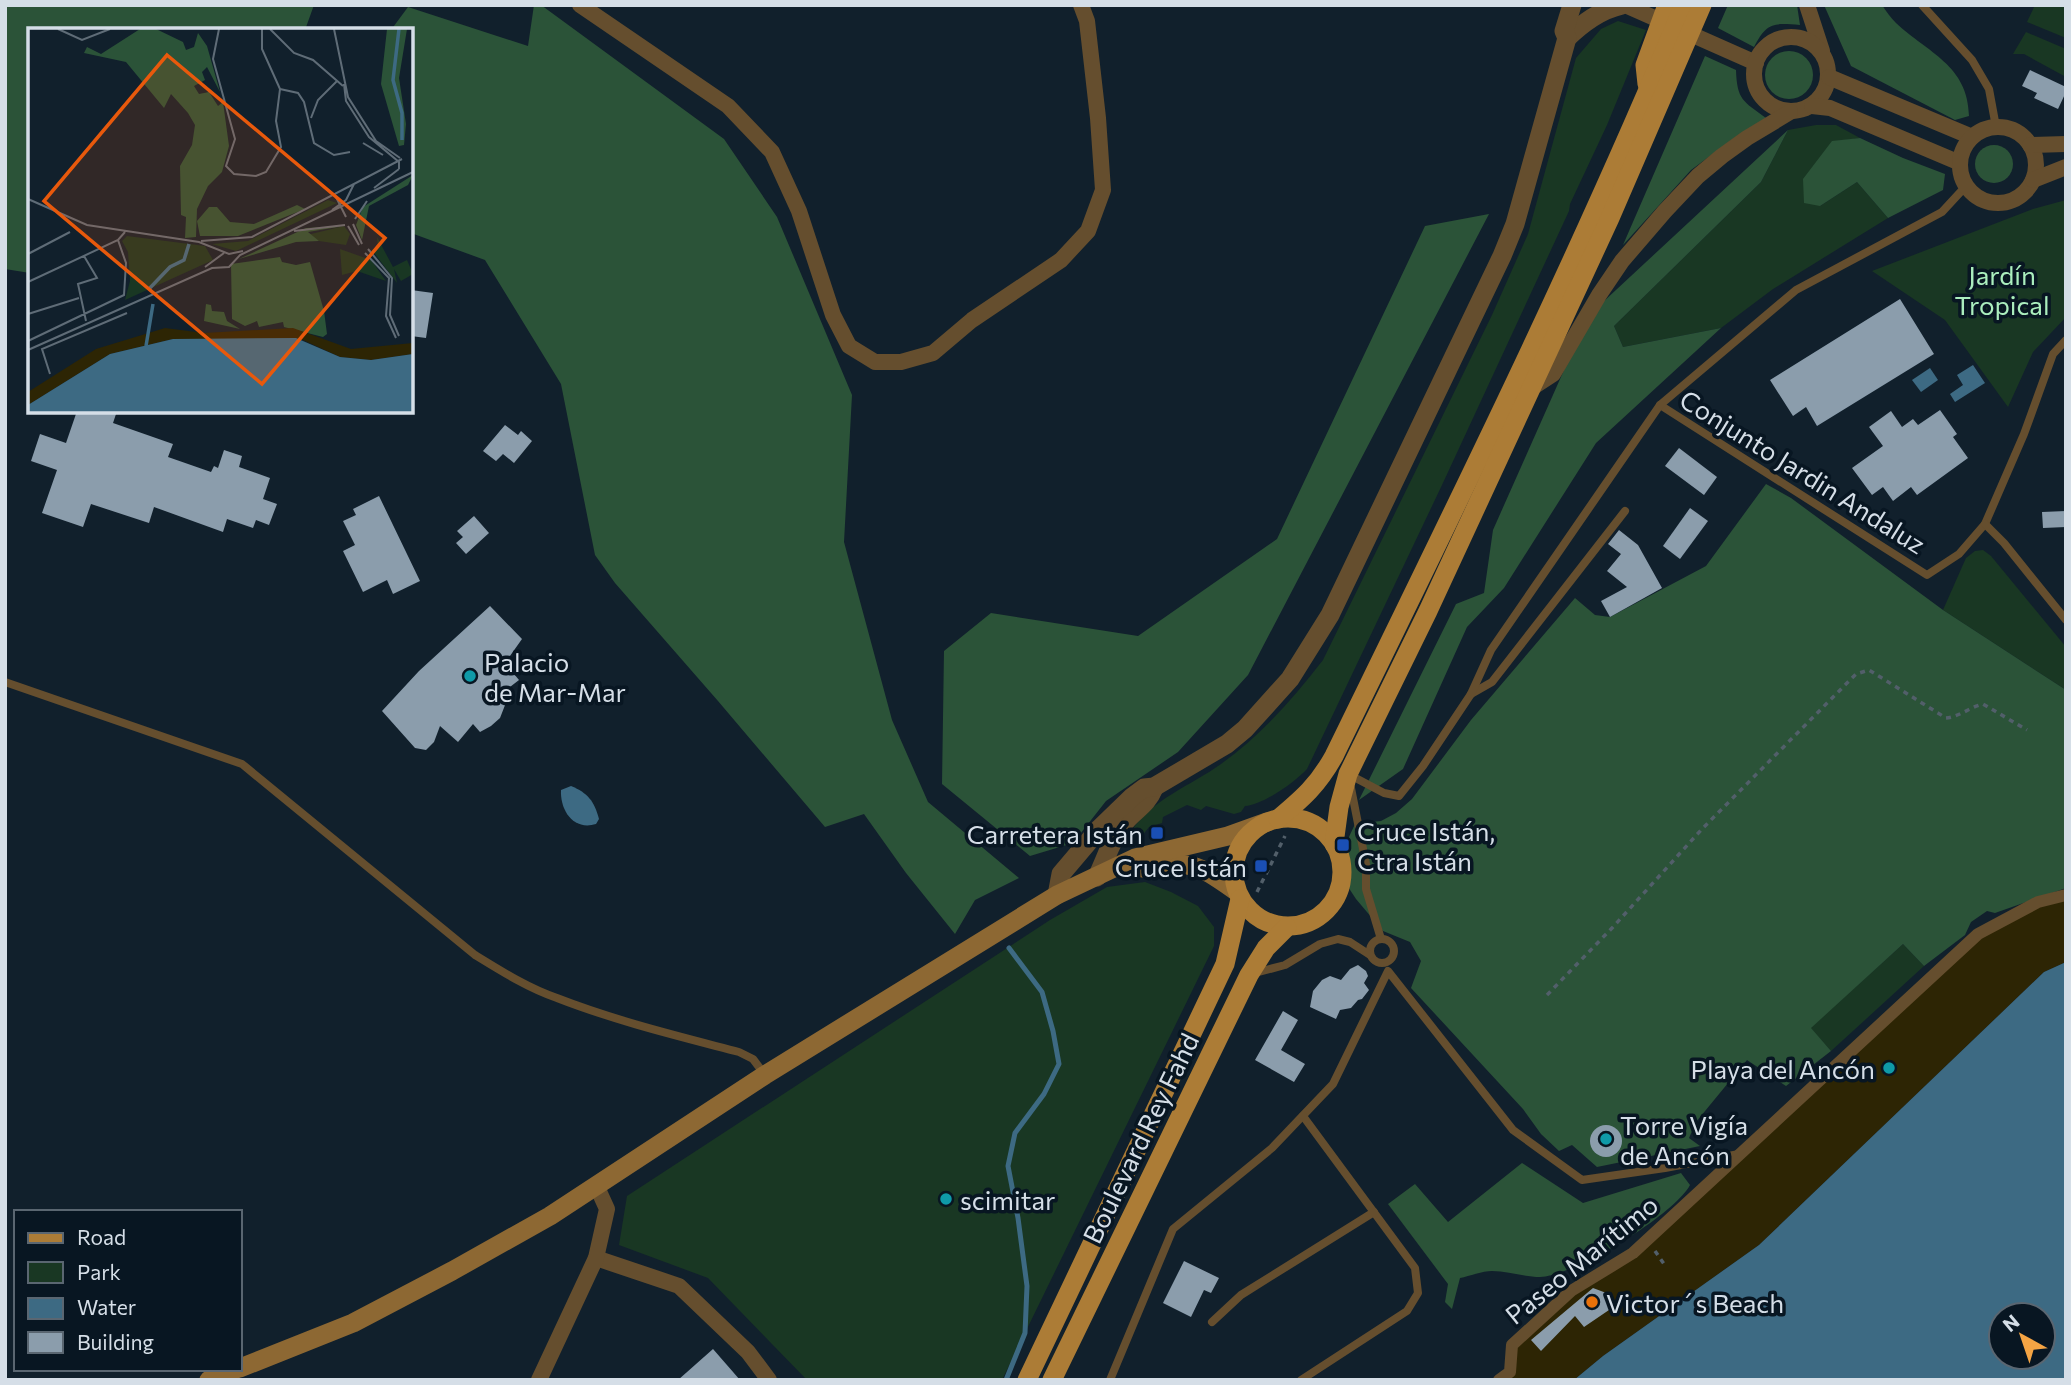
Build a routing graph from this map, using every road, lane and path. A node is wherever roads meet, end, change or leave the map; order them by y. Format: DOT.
graph roads {
  1 [pos="579,5"];
  2 [pos="1081,5"];
  3 [pos="1572,5"];
  4 [pos="1593,5"];
  5 [pos="1624,5"];
  6 [pos="1667,5"];
  7 [pos="1684,5"];
  8 [pos="1702,5"];
  9 [pos="1807,5"];
  10 [pos="1922,5"];
  11 [pos="1573,33"];
  12 [pos="1822,53"];
  13 [pos="1756,63"];
  14 [pos="1829,77"];
  15 [pos="1648,92"];
  16 [pos="1812,106"];
  17 [pos="1790,112"];
  18 [pos="1996,127"];
  19 [pos="1972,138"];
  20 [pos="2066,144"];
  21 [pos="2030,145"];
  22 [pos="1960,163"];
  23 [pos="2066,167"];
  24 [pos="2033,180"];
  25 [pos="1966,186"];
  26 [pos="2066,340"];
  27 [pos="1531,389"];
  28 [pos="1660,405"];
  29 [pos="1625,511"];
  30 [pos="1985,524"];
  31 [pos="2066,620"];
  32 [pos="5,682"];
  33 [pos="1471,694"];
  34 [pos="2027,730"];
  35 [pos="1348,774"];
  36 [pos="1154,787"];
  37 [pos="1272,821"];
  38 [pos="1117,834"];
  39 [pos="1091,840"];
  40 [pos="1334,844"];
  41 [pos="1135,858"];
  42 [pos="1117,868"];
  43 [pos="1097,877"];
  44 [pos="1057,895"];
  45 [pos="1238,895"];
  46 [pos="2066,895"];
  47 [pos="1287,927"];
  48 [pos="1381,939"];
  49 [pos="1370,955"];
  50 [pos="1249,975"];
  51 [pos="1547,995"];
  52 [pos="765,1074"];
  53 [pos="1303,1116"];
  54 [pos="1739,1154"];
  55 [pos="597,1187"];
  56 [pos="1374,1212"];
  57 [pos="596,1258"];
  58 [pos="1212,1322"];
  59 [pos="242,1366"];
  60 [pos="231,1371"];
  61 [pos="209,1380"];
  62 [pos="539,1380"];
  63 [pos="769,1380"];
  64 [pos="1027,1380"];
  65 [pos="1052,1380"];
  66 [pos="1110,1380"];
  67 [pos="1301,1380"];
  68 [pos="1499,1380"];
  1 -- 2 [label="street"];
  3 -- 11 [label="street"];
  4 -- 11 [label="street"];
  5 -- 11 [label="street"];
  5 -- 13 [label="street"];
  6 -- 15 [label="main road"];
  7 -- 15 [label="main road"];
  8 -- 27 [label="main road"];
  9 -- 12 [label="street"];
  10 -- 18 [label="lane"];
  11 -- 36 [label="street"];
  12 -- 13 [label="street"];
  12 -- 14 [label="street"];
  13 -- 17 [label="street"];
  14 -- 16 [label="street"];
  14 -- 19 [label="street"];
  15 -- 37 [label="main road"];
  16 -- 17 [label="street"];
  16 -- 22 [label="street"];
  17 -- 27 [label="street"];
  18 -- 19 [label="street"];
  18 -- 21 [label="street"];
  19 -- 22 [label="street"];
  20 -- 21 [label="street"];
  21 -- 24 [label="street"];
  22 -- 25 [label="street"];
  23 -- 24 [label="street"];
  24 -- 25 [label="street"];
  25 -- 28 [label="lane"];
  26 -- 30 [label="lane, Conjunto Jardin Andaluz"];
  27 -- 35 [label="main road"];
  28 -- 30 [label="lane, Conjunto Jardin Andaluz"];
  28 -- 33 [label="lane"];
  29 -- 33 [label="lane"];
  30 -- 31 [label="lane"];
  32 -- 52 [label="lane"];
  33 -- 35 [label="lane"];
  34 -- 51 [label="path"];
  35 -- 40 [label="main road"];
  35 -- 48 [label="lane"];
  36 -- 38 [label="street"];
  36 -- 39 [label="street"];
  37 -- 40 [label="main road"];
  37 -- 41 [label="main road"];
  37 -- 45 [label="main road"];
  38 -- 41 [label="street"];
  38 -- 43 [label="street"];
  39 -- 43 [label="street"];
  39 -- 44 [label="street"];
  40 -- 47 [label="main road"];
  41 -- 42 [label="main road"];
  42 -- 43 [label="main road"];
  42 -- 45 [label="main road"];
  43 -- 44 [label="main road"];
  44 -- 52 [label="main road"];
  45 -- 47 [label="main road"];
  45 -- 64 [label="main road, Boulevard Rey Fahd"];
  46 -- 54 [label="street, Paseo Marítimo"];
  47 -- 50 [label="main road, Boulevard Rey Fahd"];
  48 -- 49 [label="lane"];
  48 -- 49 [label="lane"];
  49 -- 50 [label="lane"];
  50 -- 65 [label="main road, Boulevard Rey Fahd"];
  52 -- 55 [label="main road"];
  53 -- 54 [label="lane"];
  53 -- 56 [label="lane"];
  53 -- 66 [label="lane"];
  54 -- 68 [label="street, Paseo Marítimo"];
  55 -- 57 [label="street"];
  55 -- 59 [label="main road"];
  56 -- 58 [label="lane"];
  56 -- 67 [label="lane"];
  57 -- 62 [label="street"];
  57 -- 63 [label="street"];
  60 -- 61 [label="main road"];
}
